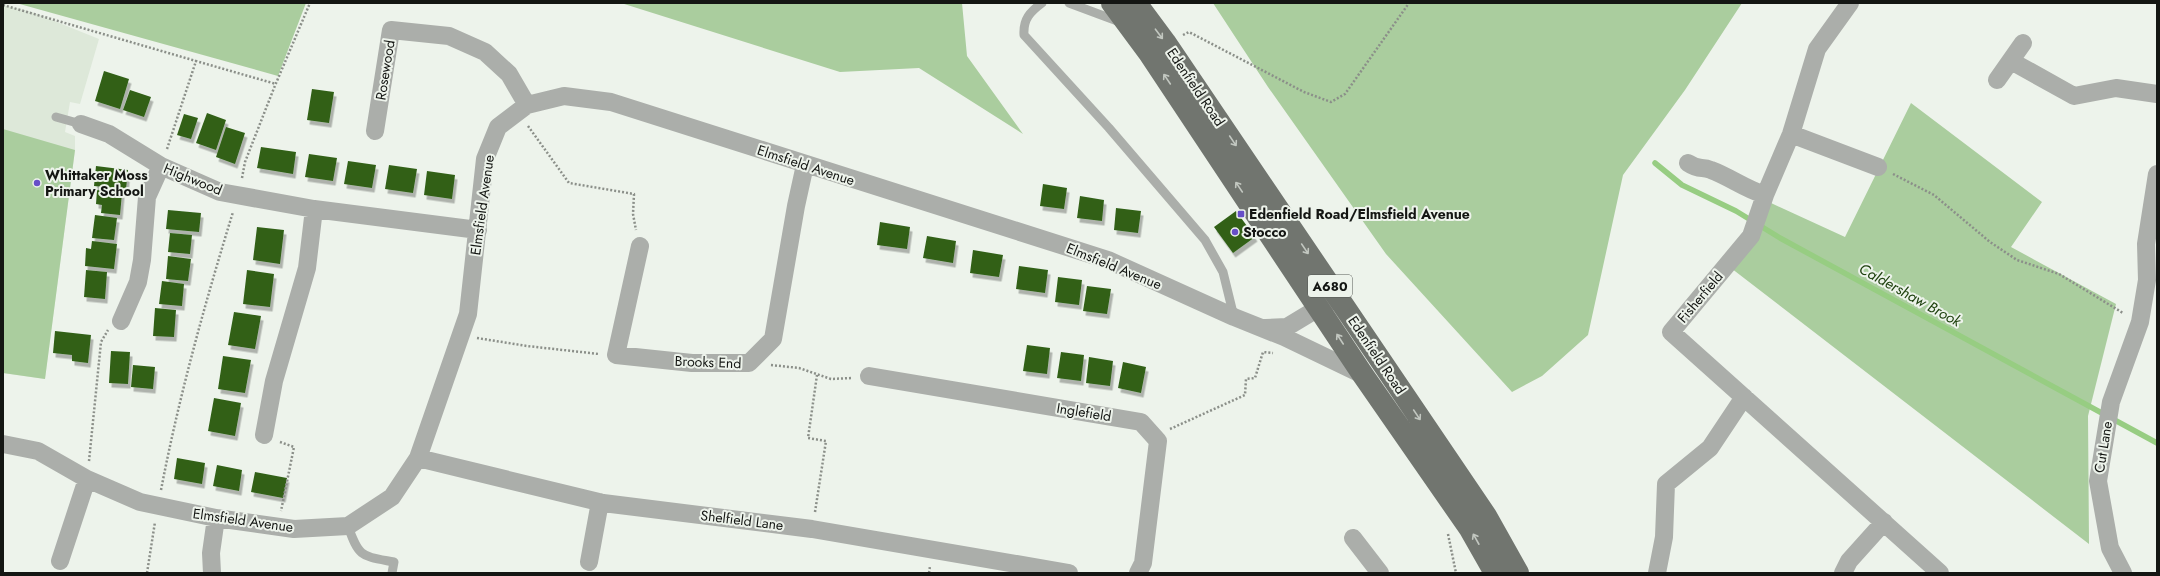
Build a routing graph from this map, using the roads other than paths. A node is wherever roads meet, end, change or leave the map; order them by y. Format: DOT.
graph roads {
  1 [pos="1042,3"];
  2 [pos="1069,3"];
  3 [pos="1112,3"];
  4 [pos="1136,3"];
  5 [pos="1850,3"];
  6 [pos="1128,25"];
  7 [pos="2023,42"];
  8 [pos="2011,60"];
  9 [pos="1998,80"];
  10 [pos="2157,94"];
  11 [pos="522,108"];
  12 [pos="56,117"];
  13 [pos="81,124"];
  14 [pos="375,132"];
  15 [pos="1791,134"];
  16 [pos="1688,163"];
  17 [pos="805,165"];
  18 [pos="161,166"];
  19 [pos="1878,167"];
  20 [pos="2157,174"];
  21 [pos="1762,203"];
  22 [pos="314,209"];
  23 [pos="478,230"];
  24 [pos="640,246"];
  25 [pos="1329,302"];
  26 [pos="1234,317"];
  27 [pos="121,321"];
  28 [pos="1260,328"];
  29 [pos="1364,375"];
  30 [pos="869,376"];
  31 [pos="1744,397"];
  32 [pos="264,435"];
  33 [pos="3,444"];
  34 [pos="418,458"];
  35 [pos="87,479"];
  36 [pos="600,502"];
  37 [pos="216,518"];
  38 [pos="1884,522"];
  39 [pos="348,526"];
  40 [pos="1353,538"];
  41 [pos="60,561"];
  42 [pos="589,562"];
  43 [pos="212,573"];
  44 [pos="392,573"];
  45 [pos="1069,573"];
  46 [pos="1138,573"];
  47 [pos="1380,573"];
  48 [pos="1495,573"];
  49 [pos="1518,573"];
  50 [pos="1657,573"];
  51 [pos="1843,573"];
  52 [pos="1940,573"];
  53 [pos="2123,573"];
  1 -- 26 [label="lane"];
  2 -- 6 [label="lane"];
  3 -- 6 [label="main road, Edenfield Road / A680"];
  4 -- 25 [label="main road, Edenfield Road / A680, one-way"];
  5 -- 15 [label="street, Fisherfield"];
  25 -- 6 [label="main road, Edenfield Road / A680, one-way"];
  7 -- 8 [label="street"];
  8 -- 9 [label="street"];
  8 -- 10 [label="street"];
  11 -- 14 [label="street, Rosewood"];
  11 -- 17 [label="street, Elmsfield Avenue"];
  11 -- 23 [label="street, Elmsfield Avenue"];
  12 -- 13 [label="lane"];
  13 -- 18 [label="street, Highwood"];
  15 -- 19 [label="street"];
  15 -- 21 [label="street, Fisherfield"];
  16 -- 21 [label="street"];
  17 -- 24 [label="street, Brooks End"];
  17 -- 26 [label="street, Elmsfield Avenue"];
  18 -- 22 [label="street, Highwood"];
  18 -- 27 [label="street"];
  20 -- 53 [label="street, Cut Lane"];
  21 -- 31 [label="street, Fisherfield"];
  22 -- 23 [label="street, Highwood"];
  22 -- 32 [label="street"];
  23 -- 34 [label="street, Elmsfield Avenue"];
  25 -- 28 [label="street, Elmsfield Avenue"];
  29 -- 25 [label="main road, Edenfield Road / A680, one-way"];
  25 -- 49 [label="main road, Edenfield Road / A680, one-way"];
  26 -- 28 [label="street, Elmsfield Avenue"];
  28 -- 29 [label="street, Elmsfield Avenue"];
  48 -- 29 [label="main road, Edenfield Road / A680, one-way"];
  30 -- 46 [label="street, Inglefield"];
  31 -- 38 [label="street, Fisherfield"];
  31 -- 50 [label="street"];
  33 -- 35 [label="street, Elmsfield Avenue"];
  34 -- 36 [label="street, Shelfield Lane"];
  34 -- 39 [label="street, Elmsfield Avenue"];
  35 -- 37 [label="street, Elmsfield Avenue"];
  35 -- 41 [label="street"];
  36 -- 42 [label="street"];
  36 -- 45 [label="street, Shelfield Lane"];
  37 -- 39 [label="street, Elmsfield Avenue"];
  37 -- 43 [label="street"];
  38 -- 51 [label="street"];
  38 -- 52 [label="street, Fisherfield"];
  39 -- 44 [label="lane"];
  40 -- 47 [label="street"];
}
